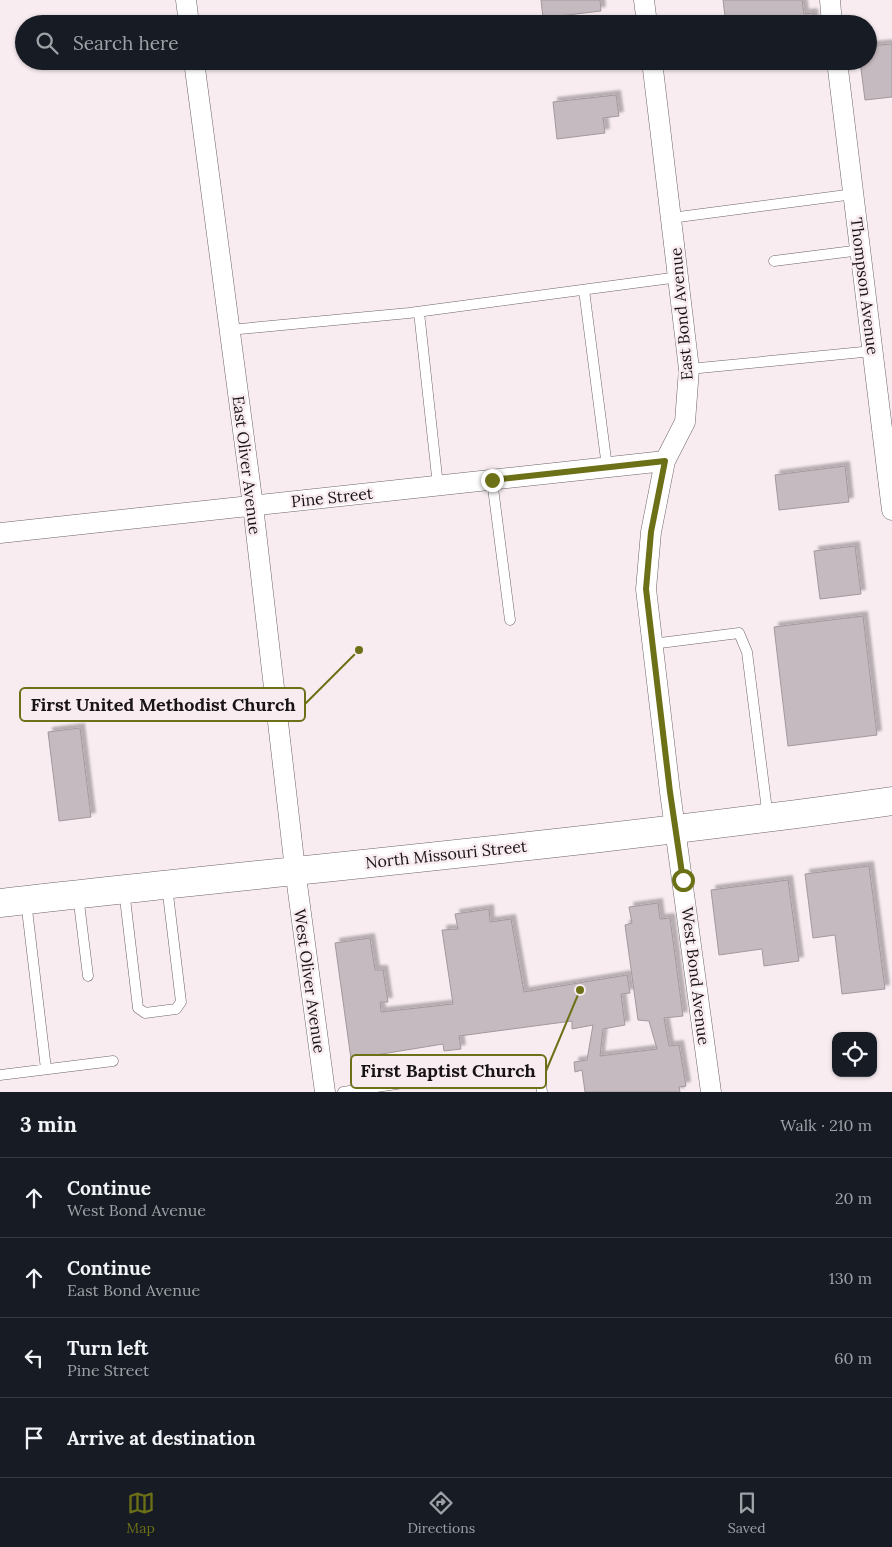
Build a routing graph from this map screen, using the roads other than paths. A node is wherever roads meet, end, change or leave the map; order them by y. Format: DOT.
graph roads {
  1 [pos="186,0"];
  2 [pos="644,0"];
  3 [pos="830,0"];
  4 [pos="188,15"];
  5 [pos="646,15"];
  6 [pos="831,15"];
  7 [pos="195,70"];
  8 [pos="653,70"];
  9 [pos="838,70"];
  10 [pos="854,194"];
  11 [pos="671,218"];
  12 [pos="861,250"];
  13 [pos="774,261"];
  14 [pos="679,277"];
  15 [pos="584,290"];
  16 [pos="419,312"];
  17 [pos="229,330"];
  18 [pos="874,351"];
  19 [pos="689,369"];
  20 [pos="665,461"];
  21 [pos="607,467"];
  22 [pos="492,480"];
  23 [pos="438,486"];
  24 [pos="253,506"];
  25 [pos="892,510"];
  26 [pos="0,533"];
  27 [pos="510,620"];
  28 [pos="652,644"];
  29 [pos="892,801"];
  30 [pos="768,819"];
  31 [pos="676,830"];
  32 [pos="295,869"];
  33 [pos="167,884"];
  34 [pos="124,889"];
  35 [pos="78,894"];
  36 [pos="13,902"];
  37 [pos="88,976"];
  38 [pos="113,1061"];
  39 [pos="46,1069"];
  40 [pos="0,1075"];
  41 [pos="325,1092"];
  42 [pos="343,1092"];
  43 [pos="542,1092"];
  44 [pos="711,1092"];
  1 -- 4 [label="street"];
  2 -- 5 [label="street"];
  3 -- 6 [label="street"];
  7 -- 17 [label="street, East Oliver Avenue"];
  8 -- 11 [label="street, East Bond Avenue"];
  9 -- 10 [label="street, Thompson Avenue"];
  10 -- 11 [label="lane"];
  10 -- 12 [label="street, Thompson Avenue"];
  11 -- 14 [label="street, East Bond Avenue"];
  12 -- 13 [label="lane"];
  12 -- 18 [label="street, Thompson Avenue"];
  14 -- 15 [label="lane"];
  14 -- 19 [label="street, East Bond Avenue"];
  15 -- 16 [label="lane"];
  15 -- 21 [label="lane"];
  16 -- 17 [label="lane"];
  16 -- 23 [label="lane"];
  17 -- 24 [label="street, East Oliver Avenue"];
  18 -- 19 [label="lane"];
  18 -- 25 [label="street, Thompson Avenue"];
  19 -- 20 [label="street, East Bond Avenue"];
  20 -- 21 [label="street, Pine Street"];
  20 -- 28 [label="street, East Bond Avenue"];
  21 -- 22 [label="street, Pine Street"];
  22 -- 23 [label="street, Pine Street"];
  22 -- 27 [label="lane"];
  23 -- 24 [label="street, Pine Street"];
  24 -- 26 [label="street, Pine Street"];
  24 -- 32 [label="street, East Oliver Avenue"];
  28 -- 30 [label="lane"];
  28 -- 31 [label="street, East Bond Avenue"];
  29 -- 30 [label="main road, North Missouri Street"];
  30 -- 31 [label="main road, North Missouri Street"];
  31 -- 32 [label="main road, North Missouri Street"];
  31 -- 44 [label="street, West Bond Avenue"];
  32 -- 33 [label="main road, North Missouri Street"];
  32 -- 41 [label="street, West Oliver Avenue"];
  33 -- 34 [label="main road, North Missouri Street"];
  33 -- 34 [label="lane"];
  34 -- 35 [label="main road, North Missouri Street"];
  35 -- 36 [label="main road, North Missouri Street"];
  35 -- 37 [label="lane"];
  36 -- 39 [label="lane"];
  38 -- 39 [label="lane"];
  39 -- 40 [label="lane"];
  42 -- 43 [label="lane"];
}
